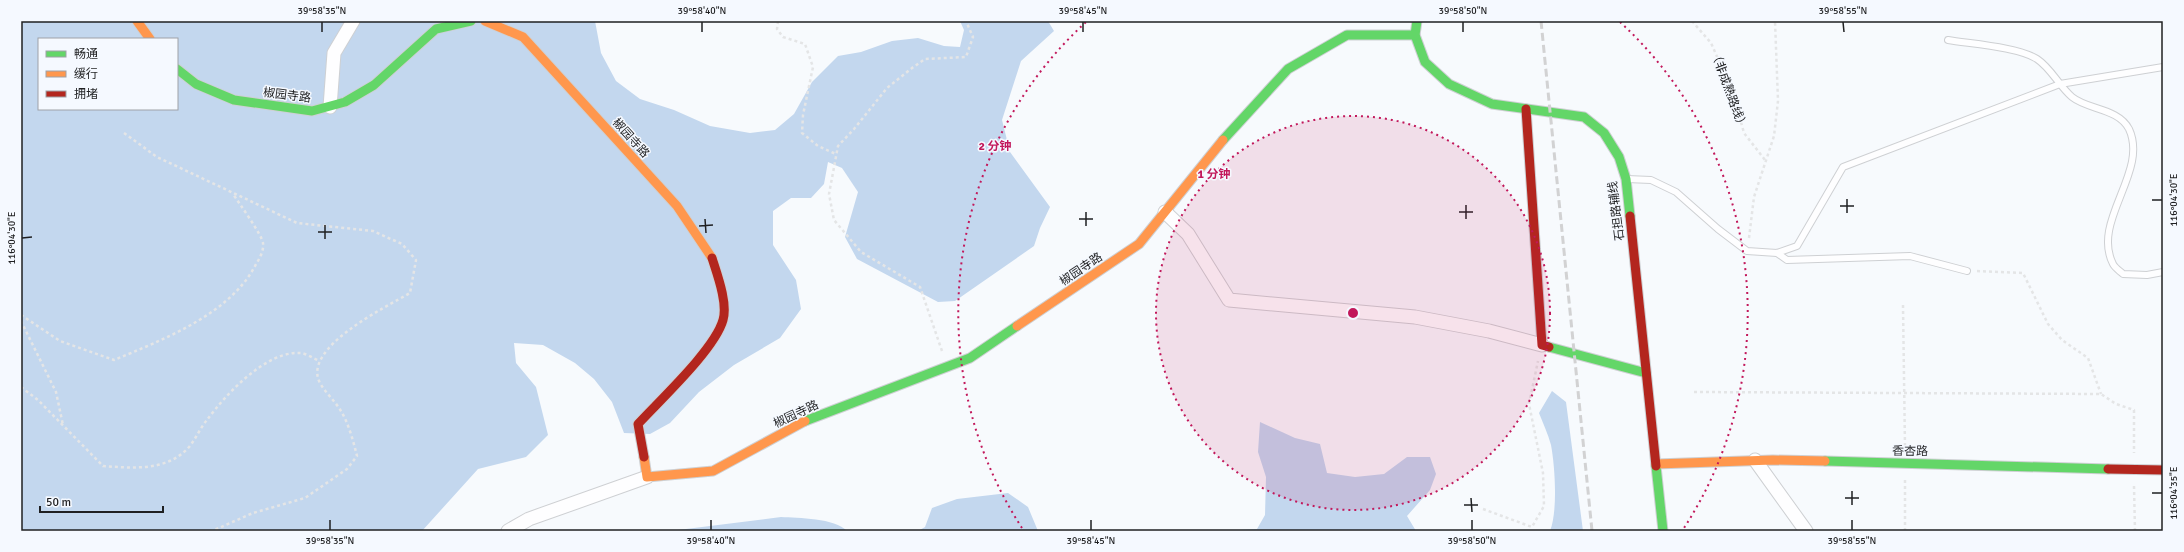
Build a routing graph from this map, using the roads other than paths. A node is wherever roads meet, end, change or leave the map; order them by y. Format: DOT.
graph roads {
  1 [pos="137,21"];
  2 [pos="353,21"];
  3 [pos="471,21"];
  4 [pos="485,21"];
  5 [pos="1417,21"];
  6 [pos="1415,35"];
  7 [pos="149,38"];
  8 [pos="1948,40"];
  9 [pos="2163,67"];
  10 [pos="178,70"];
  11 [pos="2060,84"];
  12 [pos="330,107"];
  13 [pos="1526,109"];
  14 [pos="1626,179"];
  15 [pos="1165,212"];
  16 [pos="1777,253"];
  17 [pos="1967,271"];
  18 [pos="2163,272"];
  19 [pos="1542,345"];
  20 [pos="1646,373"];
  21 [pos="1755,460"];
  22 [pos="1656,464"];
  23 [pos="2163,470"];
  24 [pos="647,477"];
  25 [pos="508,531"];
  26 [pos="1663,531"];
  27 [pos="1806,531"];
  1 -- 7 [label="street"];
  2 -- 12 [label="street"];
  3 -- 12 [label="street, 椒园寺路"];
  4 -- 24 [label="street, 椒园寺路"];
  5 -- 6 [label="street, 石担路辅线"];
  6 -- 13 [label="street, 石担路辅线"];
  6 -- 15 [label="street, 椒园寺路"];
  8 -- 11 [label="lane"];
  9 -- 11 [label="lane"];
  10 -- 12 [label="street, 椒园寺路"];
  11 -- 16 [label="lane"];
  11 -- 18 [label="lane"];
  13 -- 14 [label="street, 石担路辅线"];
  13 -- 19 [label="street"];
  14 -- 16 [label="lane"];
  14 -- 20 [label="street, 石担路辅线"];
  15 -- 19 [label="street"];
  15 -- 24 [label="street, 椒园寺路"];
  16 -- 17 [label="lane"];
  19 -- 20 [label="street"];
  20 -- 22 [label="street, 石担路辅线"];
  21 -- 22 [label="street, 香杏路"];
  21 -- 23 [label="street, 香杏路"];
  21 -- 27 [label="street"];
  22 -- 26 [label="street, 石担路辅线"];
  24 -- 25 [label="street"];
}
